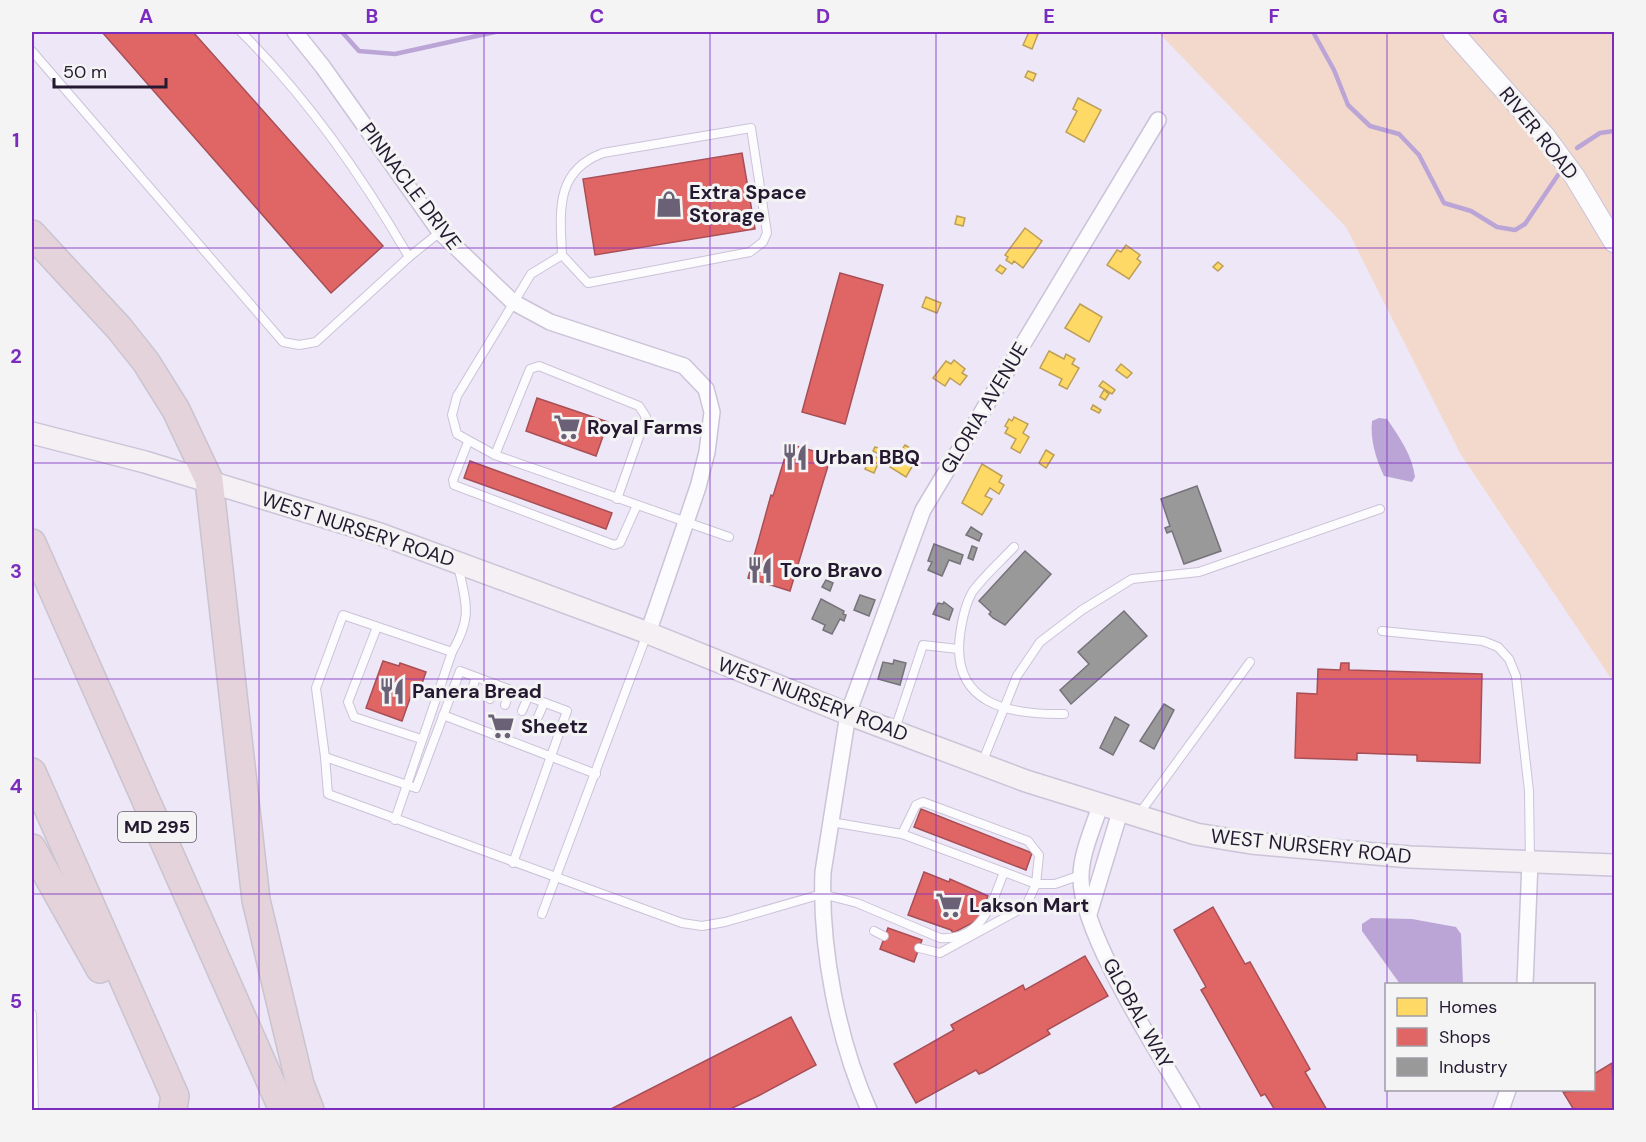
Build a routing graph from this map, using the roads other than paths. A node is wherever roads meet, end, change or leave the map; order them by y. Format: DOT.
graph roads {
  1 [pos="241,32"];
  2 [pos="295,32"];
  3 [pos="1453,32"];
  4 [pos="32,51"];
  5 [pos="1158,120"];
  6 [pos="440,232"];
  7 [pos="32,234"];
  8 [pos="1614,242"];
  9 [pos="562,255"];
  10 [pos="409,257"];
  11 [pos="513,302"];
  12 [pos="32,433"];
  13 [pos="468,442"];
  14 [pos="495,455"];
  15 [pos="209,480"];
  16 [pos="617,499"];
  17 [pos="637,505"];
  18 [pos="1380,509"];
  19 [pos="686,523"];
  20 [pos="729,537"];
  21 [pos="32,543"];
  22 [pos="1014,547"];
  23 [pos="457,561"];
  24 [pos="376,627"];
  25 [pos="1382,631"];
  26 [pos="648,633"];
  27 [pos="958,649"];
  28 [pos="452,652"];
  29 [pos="1250,662"];
  30 [pos="476,677"];
  31 [pos="495,684"];
  32 [pos="510,690"];
  33 [pos="471,693"];
  34 [pos="528,696"];
  35 [pos="490,699"];
  36 [pos="544,703"];
  37 [pos="505,705"];
  38 [pos="1005,707"];
  39 [pos="522,711"];
  40 [pos="464,713"];
  41 [pos="848,714"];
  42 [pos="1064,714"];
  43 [pos="443,715"];
  44 [pos="538,717"];
  45 [pos="482,719"];
  46 [pos="461,722"];
  47 [pos="497,725"];
  48 [pos="478,729"];
  49 [pos="894,731"];
  50 [pos="515,732"];
  51 [pos="494,735"];
  52 [pos="531,738"];
  53 [pos="421,740"];
  54 [pos="512,742"];
  55 [pos="527,747"];
  56 [pos="550,756"];
  57 [pos="325,757"];
  58 [pos="981,764"];
  59 [pos="32,772"];
  60 [pos="596,774"];
  61 [pos="406,785"];
  62 [pos="1100,806"];
  63 [pos="1128,815"];
  64 [pos="394,820"];
  65 [pos="831,822"];
  66 [pos="902,834"];
  67 [pos="32,848"];
  68 [pos="1530,862"];
  69 [pos="513,863"];
  70 [pos="1614,865"];
  71 [pos="1004,872"];
  72 [pos="1080,874"];
  73 [pos="557,879"];
  74 [pos="1036,884"];
  75 [pos="822,894"];
  76 [pos="542,914"];
  77 [pos="1089,914"];
  78 [pos="874,931"];
  79 [pos="884,936"];
  80 [pos="919,948"];
  81 [pos="1525,983"];
  82 [pos="32,1014"];
  83 [pos="1507,1091"];
  84 [pos="174,1109"];
  85 [pos="34,1110"];
  86 [pos="283,1110"];
  87 [pos="310,1110"];
  88 [pos="868,1110"];
  89 [pos="1192,1110"];
  90 [pos="1501,1110"];
  1 -- 10 [label="lane"];
  2 -- 6 [label="street, PINNACLE DRIVE"];
  3 -- 8 [label="street, RIVER ROAD"];
  4 -- 10 [label="lane"];
  5 -- 41 [label="street, GLORIA AVENUE"];
  6 -- 10 [label="lane"];
  6 -- 11 [label="street, PINNACLE DRIVE"];
  7 -- 15 [label="highway"];
  9 -- 9 [label="lane"];
  9 -- 11 [label="lane"];
  11 -- 13 [label="lane"];
  11 -- 19 [label="street, PINNACLE DRIVE"];
  12 -- 15 [label="main road, WEST NURSERY ROAD"];
  13 -- 14 [label="lane"];
  13 -- 17 [label="lane"];
  14 -- 16 [label="lane"];
  14 -- 16 [label="lane"];
  15 -- 23 [label="main road, WEST NURSERY ROAD"];
  15 -- 87 [label="highway"];
  16 -- 17 [label="lane"];
  17 -- 19 [label="lane"];
  18 -- 38 [label="lane"];
  19 -- 20 [label="lane"];
  19 -- 26 [label="street, PINNACLE DRIVE"];
  21 -- 86 [label="highway, MD 295"];
  22 -- 27 [label="lane"];
  23 -- 26 [label="main road, WEST NURSERY ROAD"];
  23 -- 28 [label="lane"];
  24 -- 28 [label="lane"];
  24 -- 53 [label="lane"];
  24 -- 57 [label="lane"];
  25 -- 68 [label="lane"];
  26 -- 41 [label="main road, WEST NURSERY ROAD"];
  26 -- 60 [label="lane"];
  27 -- 38 [label="lane"];
  27 -- 49 [label="lane"];
  28 -- 53 [label="lane"];
  29 -- 63 [label="lane"];
  30 -- 31 [label="lane"];
  30 -- 33 [label="lane"];
  30 -- 43 [label="lane"];
  31 -- 32 [label="lane"];
  31 -- 35 [label="lane"];
  32 -- 34 [label="lane"];
  32 -- 37 [label="lane"];
  34 -- 36 [label="lane"];
  34 -- 39 [label="lane"];
  36 -- 44 [label="lane"];
  36 -- 56 [label="lane"];
  38 -- 42 [label="lane"];
  38 -- 58 [label="lane"];
  40 -- 46 [label="lane"];
  41 -- 49 [label="main road, WEST NURSERY ROAD"];
  41 -- 65 [label="street, GLORIA AVENUE"];
  43 -- 46 [label="lane"];
  43 -- 61 [label="lane"];
  45 -- 48 [label="lane"];
  46 -- 48 [label="lane"];
  47 -- 51 [label="lane"];
  48 -- 51 [label="lane"];
  49 -- 58 [label="main road, WEST NURSERY ROAD"];
  50 -- 54 [label="lane"];
  51 -- 54 [label="lane"];
  52 -- 55 [label="lane"];
  53 -- 61 [label="lane"];
  54 -- 55 [label="lane"];
  55 -- 56 [label="lane"];
  56 -- 60 [label="lane"];
  56 -- 69 [label="lane"];
  57 -- 61 [label="lane"];
  57 -- 64 [label="lane"];
  58 -- 62 [label="main road, WEST NURSERY ROAD"];
  59 -- 84 [label="highway"];
  60 -- 73 [label="lane"];
  61 -- 64 [label="lane"];
  62 -- 63 [label="main road, WEST NURSERY ROAD"];
  62 -- 72 [label="street, GLOBAL WAY"];
  63 -- 68 [label="main road, WEST NURSERY ROAD"];
  63 -- 77 [label="street"];
  64 -- 69 [label="lane"];
  65 -- 66 [label="lane"];
  65 -- 75 [label="street, GLORIA AVENUE"];
  66 -- 71 [label="lane"];
  66 -- 74 [label="lane"];
  67 -- 84 [label="highway"];
  68 -- 70 [label="main road, WEST NURSERY ROAD"];
  68 -- 81 [label="street"];
  69 -- 73 [label="lane"];
  71 -- 74 [label="lane"];
  71 -- 75 [label="lane"];
  72 -- 74 [label="lane"];
  72 -- 77 [label="street, GLOBAL WAY"];
  73 -- 75 [label="lane"];
  73 -- 76 [label="lane"];
  74 -- 80 [label="lane"];
  75 -- 88 [label="street, GLORIA AVENUE"];
  77 -- 89 [label="street, GLOBAL WAY"];
  78 -- 79 [label="lane"];
  82 -- 85 [label="lane"];
  83 -- 90 [label="street"];
}
